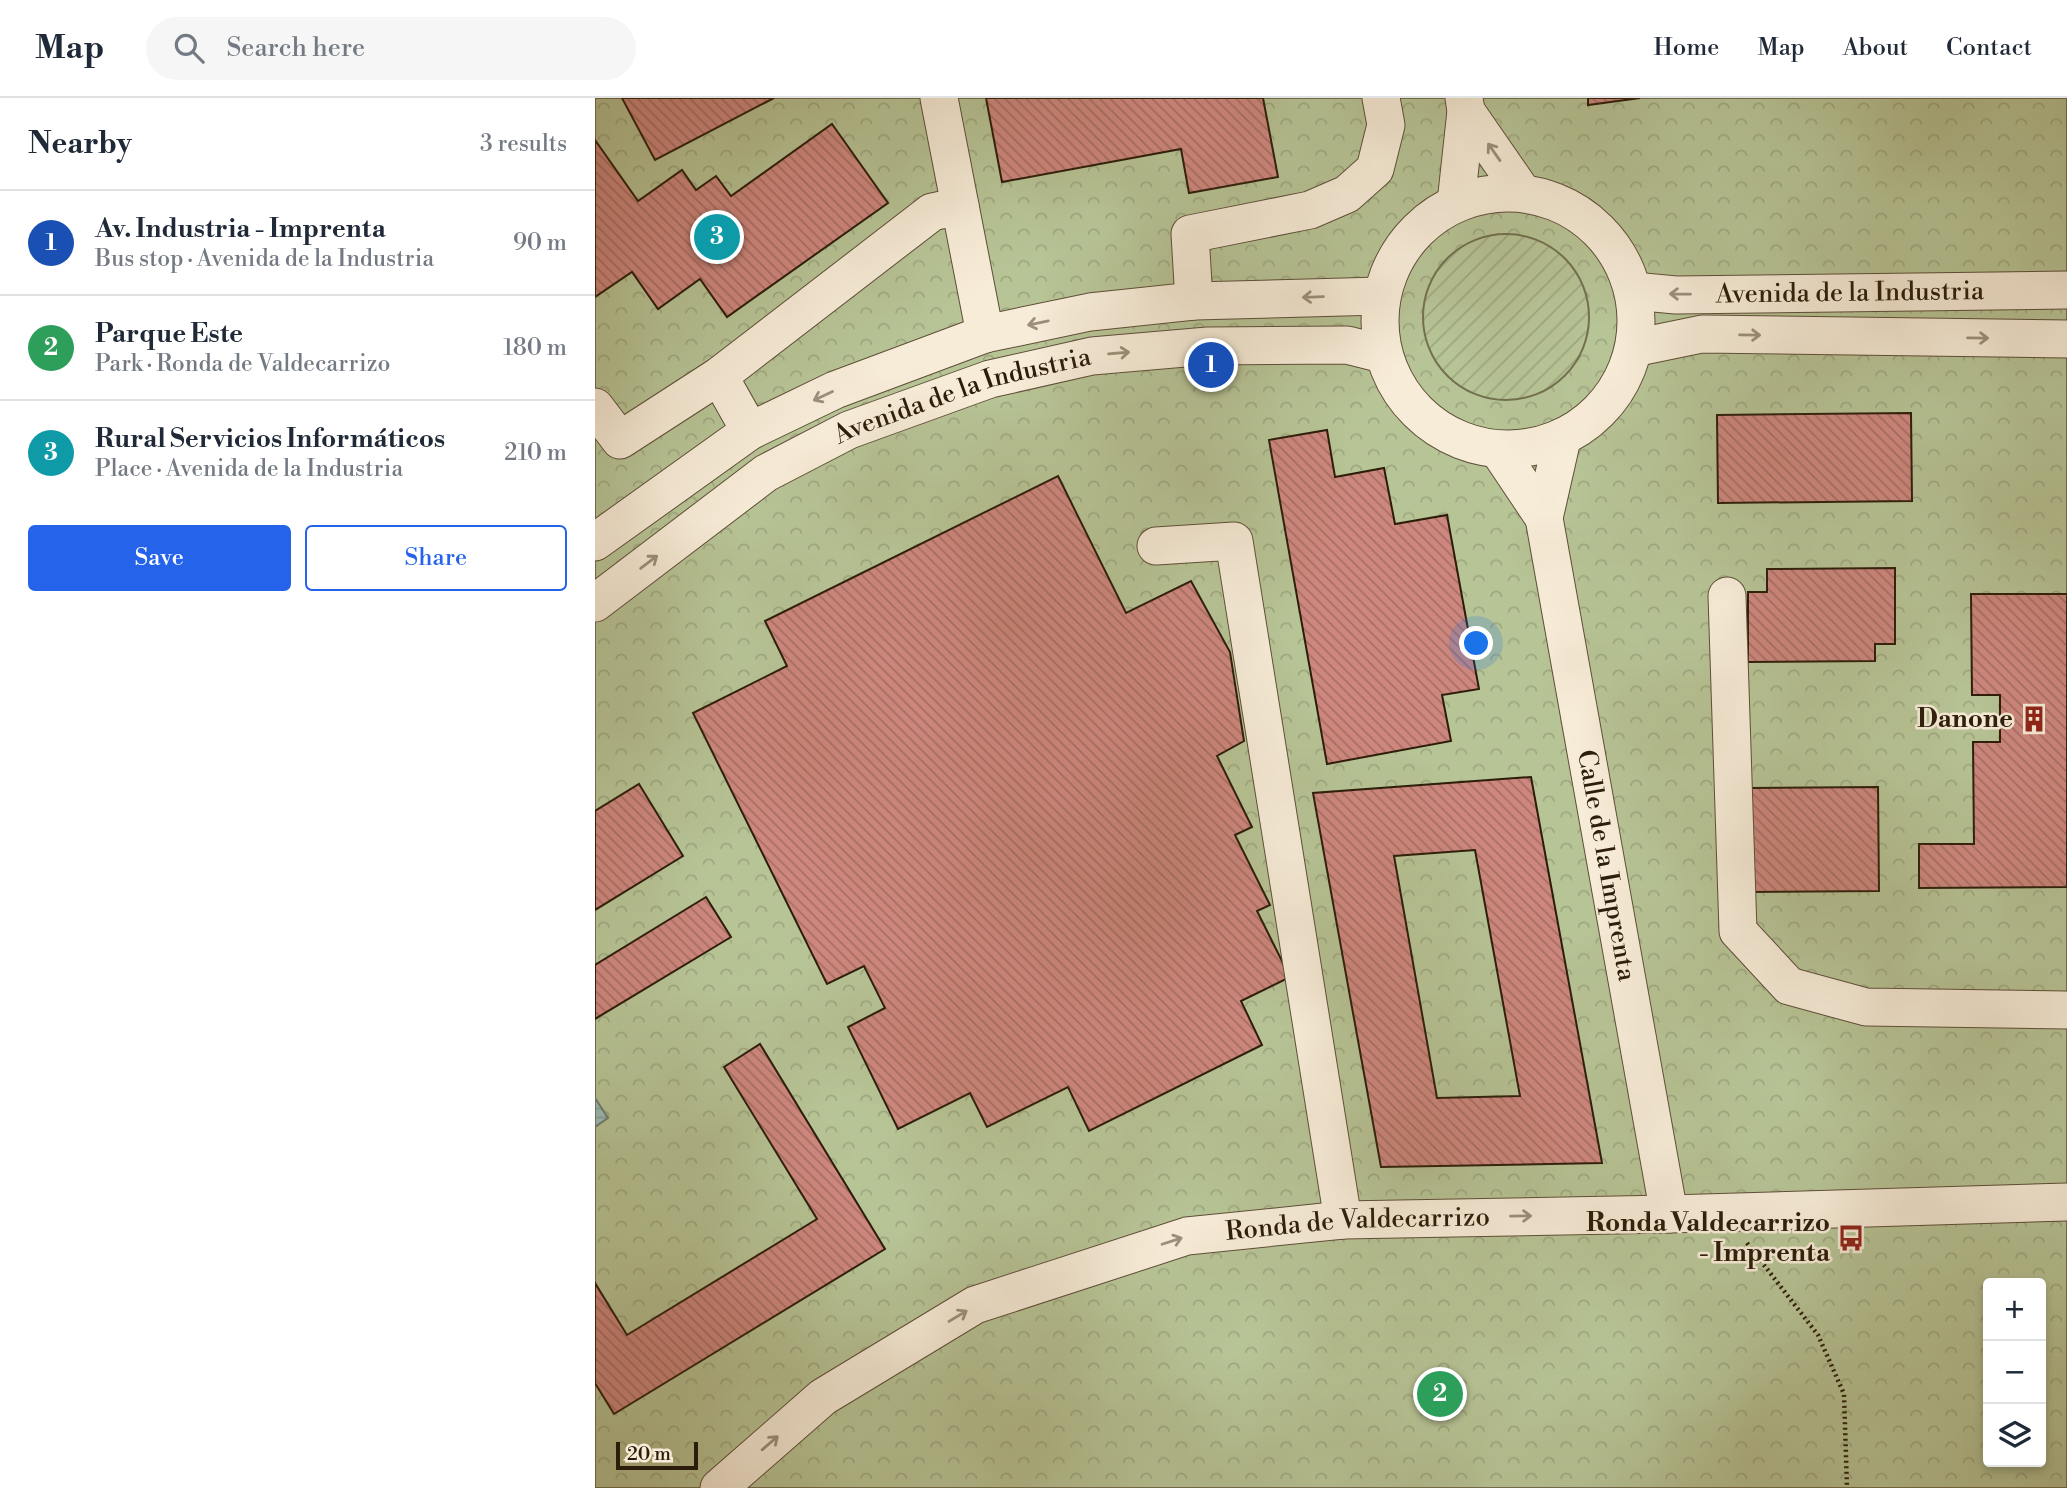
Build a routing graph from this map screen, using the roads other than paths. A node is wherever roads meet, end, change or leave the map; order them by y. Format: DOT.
graph roads {
  1 [pos="939,98"];
  2 [pos="1381,98"];
  3 [pos="1465,105"];
  4 [pos="1522,192"];
  5 [pos="1456,203"];
  6 [pos="960,206"];
  7 [pos="2067,290"];
  8 [pos="1633,291"];
  9 [pos="1381,296"];
  10 [pos="1193,301"];
  11 [pos="985,334"];
  12 [pos="2067,339"];
  13 [pos="1634,348"];
  14 [pos="1383,354"];
  15 [pos="719,376"];
  16 [pos="595,407"];
  17 [pos="750,431"];
  18 [pos="1562,439"];
  19 [pos="1499,451"];
  20 [pos="1544,518"];
  21 [pos="595,542"];
  22 [pos="1156,546"];
  23 [pos="1727,596"];
  24 [pos="595,603"];
  25 [pos="2067,1010"];
  26 [pos="2067,1202"];
  27 [pos="1669,1214"];
  28 [pos="1343,1220"];
  29 [pos="719,1488"];
  1 -- 6 [label="street"];
  2 -- 10 [label="street"];
  4 -- 3 [label="street, one-way"];
  3 -- 5 [label="street"];
  4 -- 5 [label="street"];
  4 -- 8 [label="street"];
  5 -- 9 [label="street"];
  6 -- 11 [label="street"];
  6 -- 15 [label="street"];
  7 -- 8 [label="street, Avenida de la Industria, one-way"];
  8 -- 13 [label="street"];
  9 -- 10 [label="street, Avenida de la Industria, one-way"];
  9 -- 14 [label="street"];
  10 -- 11 [label="street, Avenida de la Industria, one-way"];
  11 -- 17 [label="street, Avenida de la Industria, one-way"];
  13 -- 12 [label="street, Avenida de la Industria, one-way"];
  13 -- 18 [label="street"];
  14 -- 19 [label="street"];
  24 -- 14 [label="street, Avenida de la Industria, one-way"];
  15 -- 16 [label="street"];
  15 -- 17 [label="street"];
  17 -- 21 [label="street, Avenida de la Industria"];
  18 -- 19 [label="street"];
  18 -- 20 [label="street, Calle de la Imprenta"];
  19 -- 20 [label="street, Calle de la Imprenta"];
  20 -- 27 [label="street, Calle de la Imprenta"];
  22 -- 28 [label="street"];
  23 -- 25 [label="street"];
  26 -- 27 [label="street, Ronda de Valdecarrizo"];
  28 -- 27 [label="street, Ronda de Valdecarrizo, one-way"];
  29 -- 28 [label="street, Ronda de Valdecarrizo, one-way"];
}
